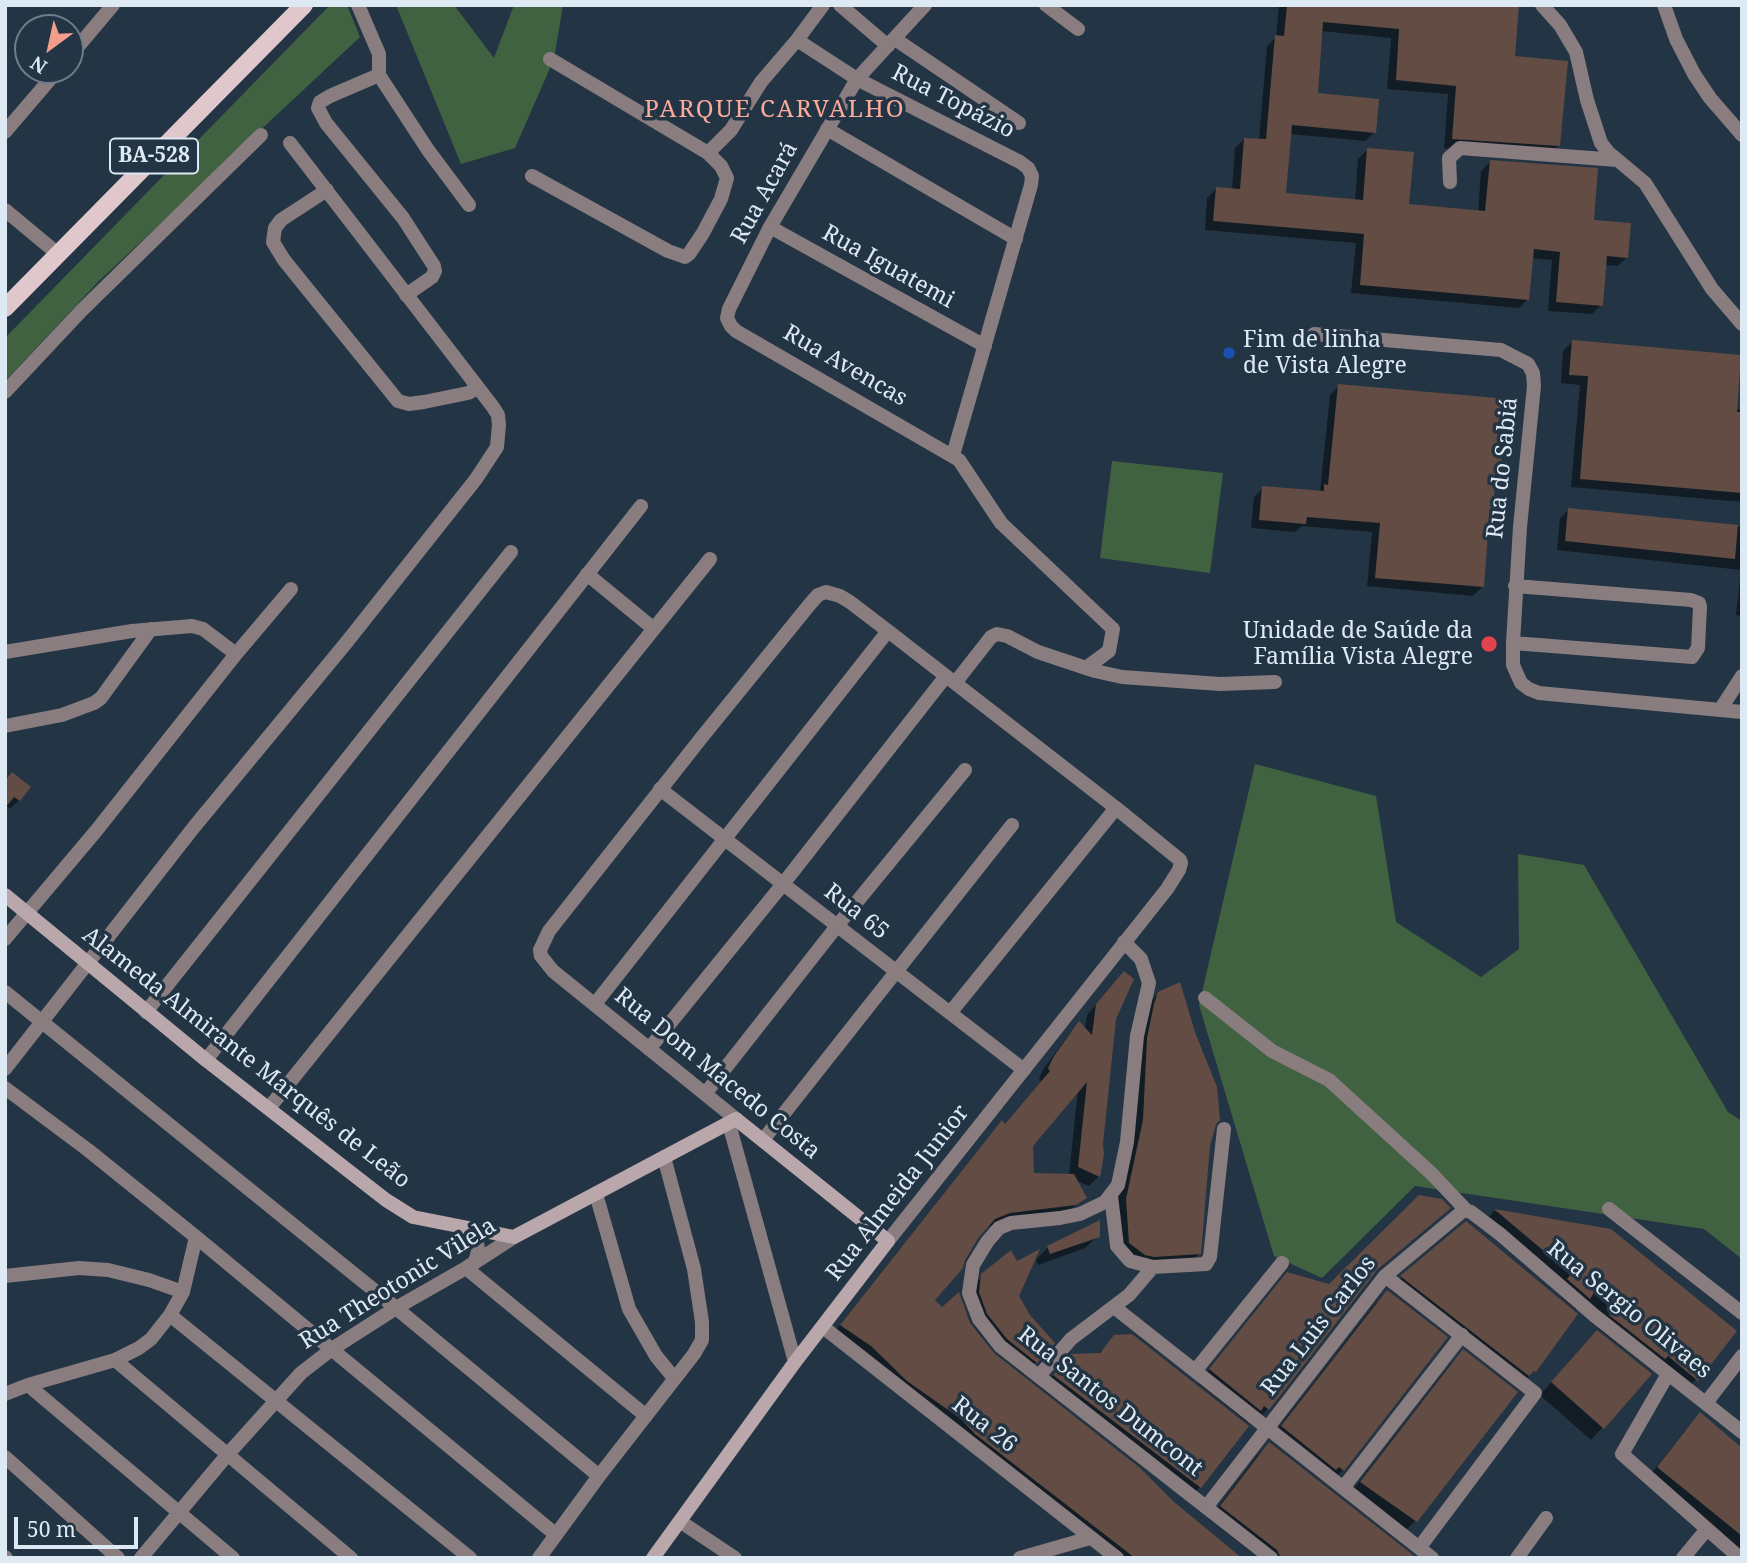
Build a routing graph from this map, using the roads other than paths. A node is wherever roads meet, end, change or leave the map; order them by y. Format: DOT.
graph roads {
  1 [pos="113,5"];
  2 [pos="304,5"];
  3 [pos="358,5"];
  4 [pos="822,5"];
  5 [pos="840,5"];
  6 [pos="925,5"];
  7 [pos="1046,5"];
  8 [pos="1542,5"];
  9 [pos="1664,5"];
  10 [pos="1078,29"];
  11 [pos="84,39"];
  12 [pos="797,40"];
  13 [pos="891,43"];
  14 [pos="550,59"];
  15 [pos="379,75"];
  16 [pos="857,79"];
  17 [pos="46,84"];
  18 [pos="1019,122"];
  19 [pos="827,129"];
  20 [pos="5,132"];
  21 [pos="261,135"];
  22 [pos="1742,135"];
  23 [pos="290,143"];
  24 [pos="708,153"];
  25 [pos="1617,160"];
  26 [pos="532,176"];
  27 [pos="1450,182"];
  28 [pos="327,190"];
  29 [pos="469,205"];
  30 [pos="5,210"];
  31 [pos="770,227"];
  32 [pos="1016,239"];
  33 [pos="58,254"];
  34 [pos="406,295"];
  35 [pos="5,308"];
  36 [pos="729,309"];
  37 [pos="1742,324"];
  38 [pos="1314,334"];
  39 [pos="985,346"];
  40 [pos="478,388"];
  41 [pos="5,391"];
  42 [pos="953,455"];
  43 [pos="641,506"];
  44 [pos="511,552"];
  45 [pos="710,559"];
  46 [pos="587,574"];
  47 [pos="1515,586"];
  48 [pos="291,589"];
  49 [pos="151,629"];
  50 [pos="654,629"];
  51 [pos="888,631"];
  52 [pos="1513,643"];
  53 [pos="5,652"];
  54 [pos="236,654"];
  55 [pos="1086,668"];
  56 [pos="1742,677"];
  57 [pos="950,679"];
  58 [pos="1275,682"];
  59 [pos="1720,710"];
  60 [pos="1742,712"];
  61 [pos="5,726"];
  62 [pos="965,771"];
  63 [pos="660,789"];
  64 [pos="1116,808"];
  65 [pos="1013,825"];
  66 [pos="724,839"];
  67 [pos="783,884"];
  68 [pos="5,895"];
  69 [pos="28,913"];
  70 [pos="837,926"];
  71 [pos="5,939"];
  72 [pos="1124,942"];
  73 [pos="89,962"];
  74 [pos="896,971"];
  75 [pos="5,992"];
  76 [pos="1205,998"];
  77 [pos="595,1004"];
  78 [pos="146,1012"];
  79 [pos="950,1013"];
  80 [pos="40,1022"];
  81 [pos="649,1049"];
  82 [pos="206,1060"];
  83 [pos="5,1069"];
  84 [pos="1024,1070"];
  85 [pos="5,1088"];
  86 [pos="705,1094"];
  87 [pos="12,1100"];
  88 [pos="269,1108"];
  89 [pos="732,1122"];
  90 [pos="1224,1129"];
  91 [pos="763,1140"];
  92 [pos="664,1157"];
  93 [pos="596,1194"];
  94 [pos="1111,1196"];
  95 [pos="1609,1209"];
  96 [pos="1466,1210"];
  97 [pos="471,1230"];
  98 [pos="196,1237"];
  99 [pos="514,1237"];
  100 [pos="888,1241"];
  101 [pos="1282,1263"];
  102 [pos="471,1265"];
  103 [pos="1153,1267"];
  104 [pos="6,1273"];
  105 [pos="1385,1276"];
  106 [pos="183,1292"];
  107 [pos="396,1307"];
  108 [pos="1114,1307"];
  109 [pos="1742,1313"];
  110 [pos="170,1315"];
  111 [pos="823,1326"];
  112 [pos="1462,1335"];
  113 [pos="332,1349"];
  114 [pos="1742,1356"];
  115 [pos="115,1360"];
  116 [pos="795,1362"];
  117 [pos="1195,1371"];
  118 [pos="1668,1374"];
  119 [pos="1039,1376"];
  120 [pos="674,1378"];
  121 [pos="28,1385"];
  122 [pos="5,1394"];
  123 [pos="276,1401"];
  124 [pos="1706,1403"];
  125 [pos="646,1416"];
  126 [pos="1268,1429"];
  127 [pos="1742,1432"];
  128 [pos="228,1454"];
  129 [pos="5,1457"];
  130 [pos="599,1476"];
  131 [pos="1343,1488"];
  132 [pos="1207,1506"];
  133 [pos="178,1514"];
  134 [pos="1546,1518"];
  135 [pos="681,1522"];
  136 [pos="1707,1529"];
  137 [pos="555,1534"];
  138 [pos="1090,1538"];
  139 [pos="1419,1548"];
  140 [pos="118,1558"];
  141 [pos="141,1558"];
  142 [pos="233,1558"];
  143 [pos="351,1558"];
  144 [pos="470,1558"];
  145 [pos="539,1558"];
  146 [pos="653,1558"];
  147 [pos="735,1558"];
  148 [pos="1020,1558"];
  149 [pos="1117,1558"];
  150 [pos="1271,1558"];
  151 [pos="1432,1558"];
  152 [pos="1517,1558"];
  153 [pos="1683,1558"];
  154 [pos="1740,1558"];
  1 -- 11 [label="street"];
  2 -- 33 [label="main road, BA-528"];
  3 -- 15 [label="street"];
  4 -- 12 [label="street"];
  5 -- 13 [label="street, Rua Topázio"];
  6 -- 13 [label="street, Rua Acará"];
  7 -- 10 [label="street"];
  8 -- 25 [label="street"];
  9 -- 22 [label="street"];
  12 -- 16 [label="street, Rua Topázio"];
  12 -- 24 [label="street"];
  13 -- 16 [label="street, Rua Acará"];
  13 -- 18 [label="street, Rua Topázio"];
  14 -- 24 [label="street"];
  15 -- 29 [label="street"];
  15 -- 34 [label="street"];
  16 -- 19 [label="street, Rua Acará"];
  16 -- 32 [label="street, Rua Topázio"];
  17 -- 20 [label="street"];
  19 -- 31 [label="street, Rua Acará"];
  19 -- 32 [label="street"];
  21 -- 41 [label="street"];
  23 -- 28 [label="street"];
  24 -- 26 [label="street"];
  25 -- 27 [label="street"];
  25 -- 37 [label="street"];
  28 -- 34 [label="street"];
  28 -- 40 [label="street"];
  30 -- 33 [label="street"];
  31 -- 36 [label="street, Rua Acará"];
  31 -- 39 [label="street, Rua Iguatemi"];
  32 -- 39 [label="street"];
  33 -- 35 [label="main road, BA-528"];
  34 -- 40 [label="street"];
  36 -- 42 [label="street, Rua Avencas"];
  38 -- 47 [label="street, Rua do Sabiá"];
  39 -- 42 [label="street"];
  40 -- 73 [label="street"];
  42 -- 55 [label="street"];
  43 -- 46 [label="street"];
  44 -- 78 [label="street"];
  45 -- 50 [label="street"];
  46 -- 50 [label="street"];
  46 -- 82 [label="street"];
  47 -- 52 [label="street, Rua do Sabiá"];
  47 -- 52 [label="street"];
  48 -- 54 [label="street"];
  49 -- 53 [label="street"];
  49 -- 54 [label="street"];
  49 -- 61 [label="street"];
  50 -- 88 [label="street"];
  51 -- 57 [label="street"];
  51 -- 63 [label="street"];
  51 -- 66 [label="street"];
  52 -- 59 [label="street, Rua do Sabiá"];
  54 -- 69 [label="street"];
  55 -- 57 [label="street"];
  55 -- 58 [label="street"];
  56 -- 59 [label="street"];
  57 -- 64 [label="street"];
  57 -- 67 [label="street"];
  59 -- 60 [label="street"];
  62 -- 70 [label="street"];
  63 -- 66 [label="street, Rua 65"];
  63 -- 77 [label="street, Rua Dom Macedo Costa"];
  64 -- 72 [label="street, Rua Almeida Junior"];
  64 -- 79 [label="street"];
  65 -- 74 [label="street"];
  66 -- 67 [label="street, Rua 65"];
  66 -- 77 [label="street"];
  67 -- 70 [label="street, Rua 65"];
  67 -- 81 [label="street"];
  68 -- 69 [label="main road, Alameda Almirante Marquês de Leão"];
  69 -- 71 [label="street"];
  69 -- 73 [label="main road, Alameda Almirante Marquês de Leão"];
  70 -- 74 [label="street, Rua 65"];
  70 -- 86 [label="street"];
  72 -- 84 [label="street, Rua Almeida Junior"];
  72 -- 94 [label="street"];
  73 -- 78 [label="main road, Alameda Almirante Marquês de Leão"];
  73 -- 80 [label="street"];
  74 -- 79 [label="street, Rua 65"];
  74 -- 91 [label="street"];
  75 -- 80 [label="street"];
  76 -- 96 [label="street"];
  77 -- 81 [label="street, Rua Dom Macedo Costa"];
  78 -- 82 [label="main road, Alameda Almirante Marquês de Leão"];
  79 -- 84 [label="street, Rua 65"];
  80 -- 83 [label="street"];
  80 -- 107 [label="street"];
  81 -- 86 [label="street, Rua Dom Macedo Costa"];
  82 -- 88 [label="main road, Alameda Almirante Marquês de Leão"];
  84 -- 100 [label="street, Rua Almeida Junior"];
  85 -- 87 [label="street"];
  86 -- 89 [label="street, Rua Dom Macedo Costa"];
  87 -- 98 [label="street"];
  88 -- 97 [label="main road, Alameda Almirante Marquês de Leão"];
  89 -- 91 [label="main road, Rua Dom Macedo Costa"];
  89 -- 92 [label="main road, Rua Theotonic Vilela"];
  89 -- 116 [label="street"];
  90 -- 103 [label="street"];
  91 -- 100 [label="main road, Rua Dom Macedo Costa"];
  92 -- 93 [label="main road, Rua Theotonic Vilela"];
  92 -- 120 [label="street"];
  93 -- 99 [label="main road, Rua Theotonic Vilela"];
  93 -- 120 [label="street"];
  94 -- 103 [label="street"];
  94 -- 119 [label="street, Rua Santos Dumcont"];
  95 -- 109 [label="street"];
  96 -- 105 [label="street, Rua Luis Carlos"];
  96 -- 118 [label="street, Rua Sergio Olivaes"];
  97 -- 99 [label="main road, Alameda Almirante Marquês de Leão"];
  97 -- 102 [label="street"];
  98 -- 106 [label="street"];
  98 -- 113 [label="street"];
  99 -- 102 [label="street, Rua Theotonic Vilela"];
  100 -- 111 [label="main road, Rua Almeida Junior"];
  101 -- 117 [label="street"];
  102 -- 107 [label="street, Rua Theotonic Vilela"];
  102 -- 125 [label="street"];
  103 -- 108 [label="street"];
  104 -- 106 [label="street"];
  105 -- 112 [label="street"];
  105 -- 126 [label="street, Rua Luis Carlos"];
  106 -- 110 [label="street"];
  107 -- 113 [label="street, Rua Theotonic Vilela"];
  107 -- 130 [label="street"];
  108 -- 117 [label="street"];
  108 -- 119 [label="street"];
  110 -- 115 [label="street"];
  110 -- 123 [label="street"];
  111 -- 116 [label="main road, Rua Almeida Junior"];
  111 -- 138 [label="street, Rua 26"];
  112 -- 131 [label="street"];
  112 -- 139 [label="street"];
  113 -- 123 [label="street, Rua Theotonic Vilela"];
  113 -- 137 [label="street"];
  114 -- 124 [label="street"];
  115 -- 121 [label="street"];
  115 -- 128 [label="street"];
  116 -- 135 [label="main road, Rua Almeida Junior"];
  117 -- 126 [label="street"];
  118 -- 124 [label="street, Rua Sergio Olivaes"];
  118 -- 136 [label="street"];
  119 -- 132 [label="street, Rua Santos Dumcont"];
  120 -- 125 [label="street"];
  121 -- 122 [label="street"];
  121 -- 133 [label="street"];
  123 -- 128 [label="street, Rua Theotonic Vilela"];
  123 -- 144 [label="street"];
  124 -- 127 [label="street, Rua Sergio Olivaes"];
  125 -- 130 [label="street"];
  126 -- 131 [label="street"];
  126 -- 132 [label="street, Rua Luis Carlos"];
  128 -- 133 [label="street, Rua Theotonic Vilela"];
  128 -- 143 [label="street"];
  129 -- 140 [label="street"];
  130 -- 137 [label="street"];
  131 -- 139 [label="street"];
  132 -- 150 [label="street, Rua Santos Dumcont"];
  133 -- 141 [label="street, Rua Theotonic Vilela"];
  133 -- 142 [label="street"];
  134 -- 152 [label="street"];
  135 -- 146 [label="main road, Rua Almeida Junior"];
  135 -- 147 [label="street"];
  136 -- 153 [label="street"];
  136 -- 154 [label="street"];
  137 -- 145 [label="street"];
  138 -- 148 [label="street"];
  138 -- 149 [label="street, Rua 26"];
  139 -- 151 [label="street"];
}
